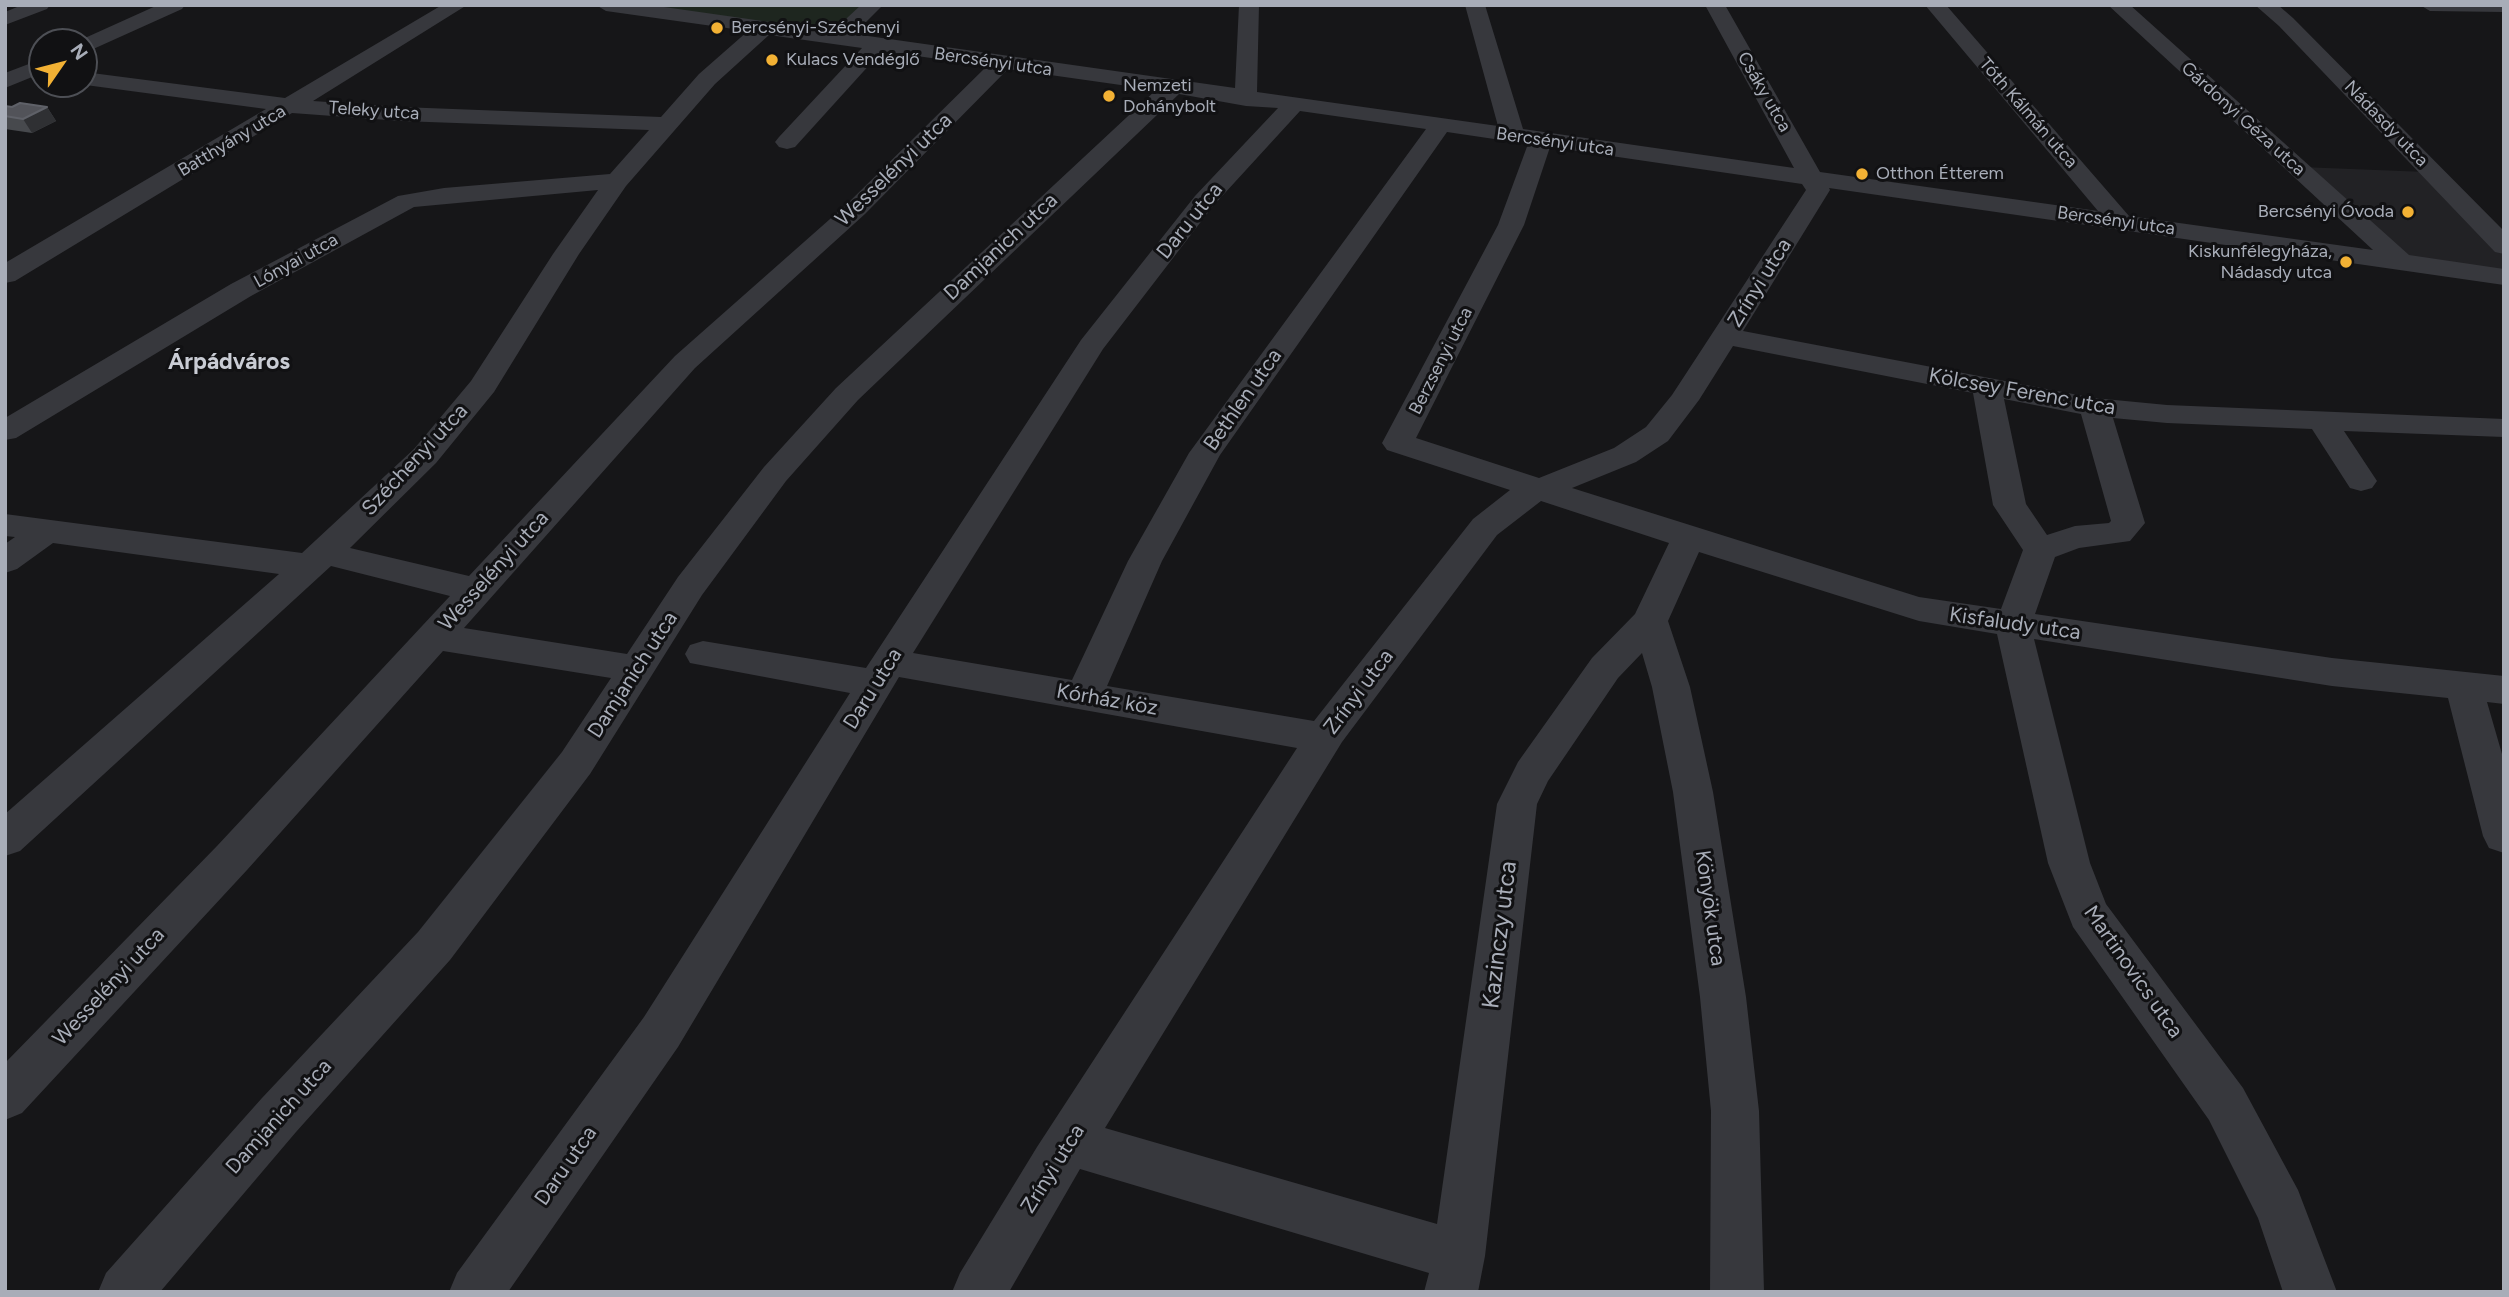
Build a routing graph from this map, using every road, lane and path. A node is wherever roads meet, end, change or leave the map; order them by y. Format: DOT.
graph roads {
  1 [pos="40,5"];
  2 [pos="175,5"];
  3 [pos="457,5"];
  4 [pos="606,5"];
  5 [pos="873,5"];
  6 [pos="1249,5"];
  7 [pos="1475,5"];
  8 [pos="1715,5"];
  9 [pos="1935,5"];
  10 [pos="2118,5"];
  11 [pos="2265,5"];
  12 [pos="2430,5"];
  13 [pos="2504,6"];
  14 [pos="5,19"];
  15 [pos="764,29"];
  16 [pos="837,39"];
  17 [pos="98,40"];
  18 [pos="876,45"];
  19 [pos="1002,63"];
  20 [pos="28,70"];
  21 [pos="5,81"];
  22 [pos="98,81"];
  23 [pos="1172,88"];
  24 [pos="1247,99"];
  25 [pos="290,106"];
  26 [pos="1293,106"];
  27 [pos="666,124"];
  28 [pos="1440,126"];
  29 [pos="1513,136"];
  30 [pos="1541,140"];
  31 [pos="787,142"];
  32 [pos="1813,178"];
  33 [pos="617,181"];
  34 [pos="2121,222"];
  35 [pos="2504,246"];
  36 [pos="2400,261"];
  37 [pos="5,275"];
  38 [pos="2504,277"];
  39 [pos="1726,336"];
  40 [pos="1987,387"];
  41 [pos="2094,407"];
  42 [pos="2321,420"];
  43 [pos="5,431"];
  44 [pos="2499,432"];
  45 [pos="2361,481"];
  46 [pos="1542,488"];
  47 [pos="5,524"];
  48 [pos="48,530"];
  49 [pos="1689,537"];
  50 [pos="2040,550"];
  51 [pos="317,560"];
  52 [pos="5,561"];
  53 [pos="476,590"];
  54 [pos="1650,621"];
  55 [pos="2013,625"];
  56 [pos="435,636"];
  57 [pos="703,654"];
  58 [pos="636,669"];
  59 [pos="883,673"];
  60 [pos="2464,687"];
  61 [pos="2504,690"];
  62 [pos="1083,696"];
  63 [pos="1324,738"];
  64 [pos="2504,836"];
  65 [pos="5,839"];
  66 [pos="5,1097"];
  67 [pos="1069,1142"];
  68 [pos="1455,1274"];
  69 [pos="125,1292"];
  70 [pos="476,1292"];
  71 [pos="979,1292"];
  72 [pos="1737,1292"];
  73 [pos="2310,1292"];
  1 -- 14 [label="street"];
  2 -- 17 [label="street"];
  3 -- 25 [label="street, Batthyány utca"];
  4 -- 15 [label="street, Bercsényi utca"];
  5 -- 16 [label="street"];
  6 -- 24 [label="street"];
  7 -- 29 [label="street"];
  8 -- 32 [label="street, Csáky utca"];
  9 -- 34 [label="street, Tóth Kálmán utca"];
  10 -- 36 [label="street, Gárdonyi Géza utca"];
  11 -- 35 [label="street, Nádasdy utca"];
  12 -- 13 [label="street"];
  15 -- 16 [label="street, Bercsényi utca"];
  15 -- 27 [label="street, Széchenyi utca"];
  16 -- 18 [label="street, Bercsényi utca"];
  18 -- 19 [label="street, Bercsényi utca"];
  18 -- 31 [label="street"];
  19 -- 23 [label="street, Bercsényi utca"];
  19 -- 53 [label="street, Wesselényi utca"];
  20 -- 21 [label="street"];
  22 -- 25 [label="street, Teleky utca"];
  23 -- 24 [label="street, Bercsényi utca"];
  23 -- 58 [label="street, Damjanich utca"];
  24 -- 26 [label="street, Bercsényi utca"];
  25 -- 27 [label="street, Teleky utca"];
  25 -- 37 [label="street, Batthyány utca"];
  26 -- 28 [label="street, Bercsényi utca"];
  26 -- 59 [label="street, Daru utca"];
  27 -- 33 [label="street, Széchenyi utca"];
  28 -- 29 [label="street, Bercsényi utca"];
  28 -- 62 [label="street, Bethlen utca"];
  29 -- 30 [label="street, Bercsényi utca"];
  30 -- 32 [label="street, Bercsényi utca"];
  30 -- 46 [label="street, Berzsenyi utca"];
  32 -- 34 [label="street, Bercsényi utca"];
  32 -- 39 [label="street, Zrínyi utca"];
  33 -- 43 [label="street, Lónyai utca"];
  33 -- 51 [label="street, Széchenyi utca"];
  34 -- 36 [label="street, Bercsényi utca"];
  36 -- 38 [label="street, Bercsényi utca"];
  39 -- 40 [label="street, Kölcsey Ferenc utca"];
  39 -- 46 [label="street, Zrínyi utca"];
  40 -- 41 [label="street, Kölcsey Ferenc utca"];
  40 -- 50 [label="street"];
  41 -- 42 [label="street, Kölcsey Ferenc utca"];
  41 -- 50 [label="street"];
  42 -- 44 [label="street, Kölcsey Ferenc utca"];
  42 -- 45 [label="street"];
  46 -- 49 [label="street, Kisfaludy utca"];
  46 -- 63 [label="street, Zrínyi utca"];
  47 -- 48 [label="street"];
  48 -- 51 [label="street"];
  48 -- 52 [label="street"];
  49 -- 54 [label="street"];
  49 -- 55 [label="street, Kisfaludy utca"];
  50 -- 55 [label="street"];
  51 -- 53 [label="street"];
  51 -- 65 [label="street, Széchenyi utca"];
  53 -- 56 [label="street, Wesselényi utca"];
  54 -- 68 [label="street, Kazinczy utca"];
  54 -- 72 [label="street, Könyök utca"];
  55 -- 60 [label="street, Kisfaludy utca"];
  55 -- 73 [label="street, Martinovics utca"];
  56 -- 58 [label="street"];
  56 -- 66 [label="street, Wesselényi utca"];
  57 -- 59 [label="street, Kórház köz"];
  58 -- 69 [label="street, Damjanich utca"];
  59 -- 62 [label="street, Kórház köz"];
  59 -- 70 [label="street, Daru utca"];
  60 -- 61 [label="street, Kisfaludy utca"];
  60 -- 64 [label="street"];
  62 -- 63 [label="street, Kórház köz"];
  63 -- 67 [label="street, Zrínyi utca"];
  67 -- 68 [label="street"];
  67 -- 71 [label="street, Zrínyi utca"];
}
